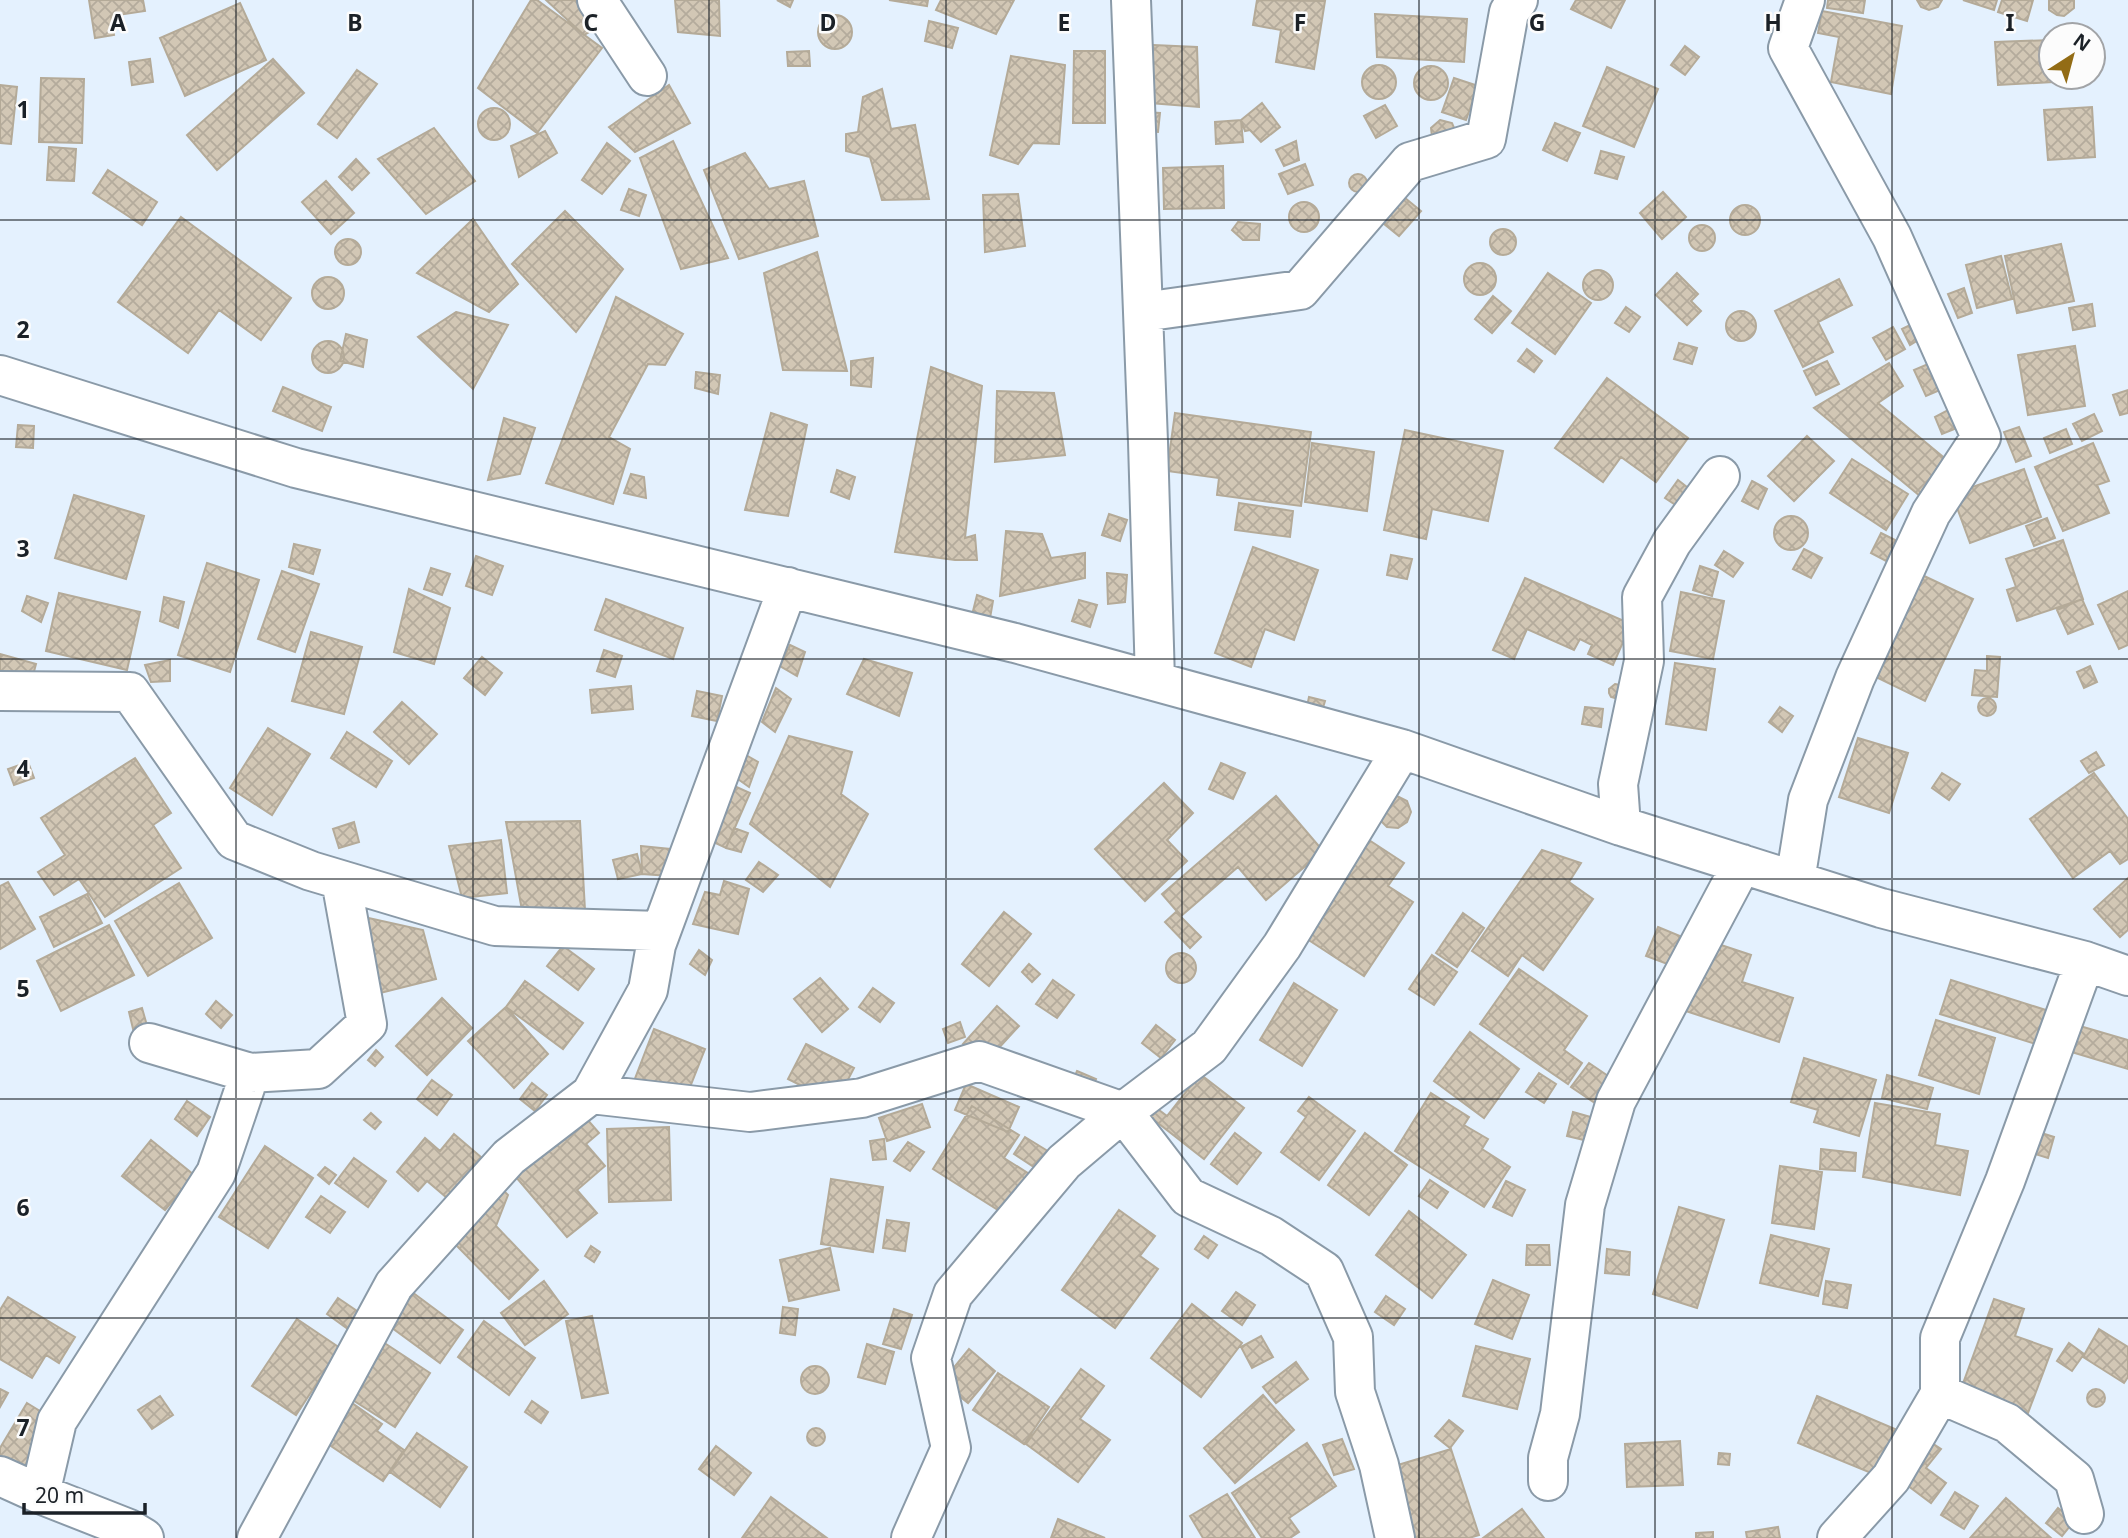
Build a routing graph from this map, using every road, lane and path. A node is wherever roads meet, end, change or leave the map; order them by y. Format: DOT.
graph roads {
  1 [pos="597,0"];
  2 [pos="1131,0"];
  3 [pos="1518,0"];
  4 [pos="1805,0"];
  5 [pos="646,76"];
  6 [pos="1143,312"];
  7 [pos="0,375"];
  8 [pos="1720,476"];
  9 [pos="788,587"];
  10 [pos="1155,680"];
  11 [pos="0,691"];
  12 [pos="1402,749"];
  13 [pos="1621,826"];
  14 [pos="1742,864"];
  15 [pos="341,880"];
  16 [pos="1796,881"];
  17 [pos="661,931"];
  18 [pos="2085,961"];
  19 [pos="2128,976"];
  20 [pos="149,1043"];
  21 [pos="250,1073"];
  22 [pos="591,1094"];
  23 [pos="1123,1112"];
  24 [pos="1940,1394"];
  25 [pos="0,1476"];
  26 [pos="1548,1481"];
  27 [pos="40,1494"];
  28 [pos="2084,1514"];
  29 [pos="144,1538"];
  30 [pos="257,1538"];
  31 [pos="911,1538"];
  32 [pos="1395,1538"];
  33 [pos="1837,1538"];
  1 -- 5 [label="street"];
  2 -- 6 [label="street"];
  3 -- 6 [label="street"];
  4 -- 16 [label="street"];
  6 -- 10 [label="street"];
  7 -- 9 [label="street"];
  8 -- 13 [label="street"];
  9 -- 10 [label="street"];
  9 -- 17 [label="street"];
  10 -- 12 [label="street"];
  11 -- 15 [label="street"];
  12 -- 13 [label="street"];
  12 -- 23 [label="street"];
  13 -- 14 [label="street"];
  14 -- 16 [label="street"];
  14 -- 26 [label="street"];
  15 -- 17 [label="street"];
  15 -- 21 [label="street"];
  16 -- 18 [label="street"];
  17 -- 22 [label="street"];
  18 -- 19 [label="street"];
  18 -- 24 [label="street"];
  20 -- 21 [label="street"];
  21 -- 27 [label="street"];
  22 -- 23 [label="street"];
  22 -- 30 [label="street"];
  23 -- 31 [label="street"];
  23 -- 32 [label="street"];
  24 -- 28 [label="street"];
  24 -- 33 [label="street"];
  25 -- 27 [label="street"];
  27 -- 29 [label="street"];
}
